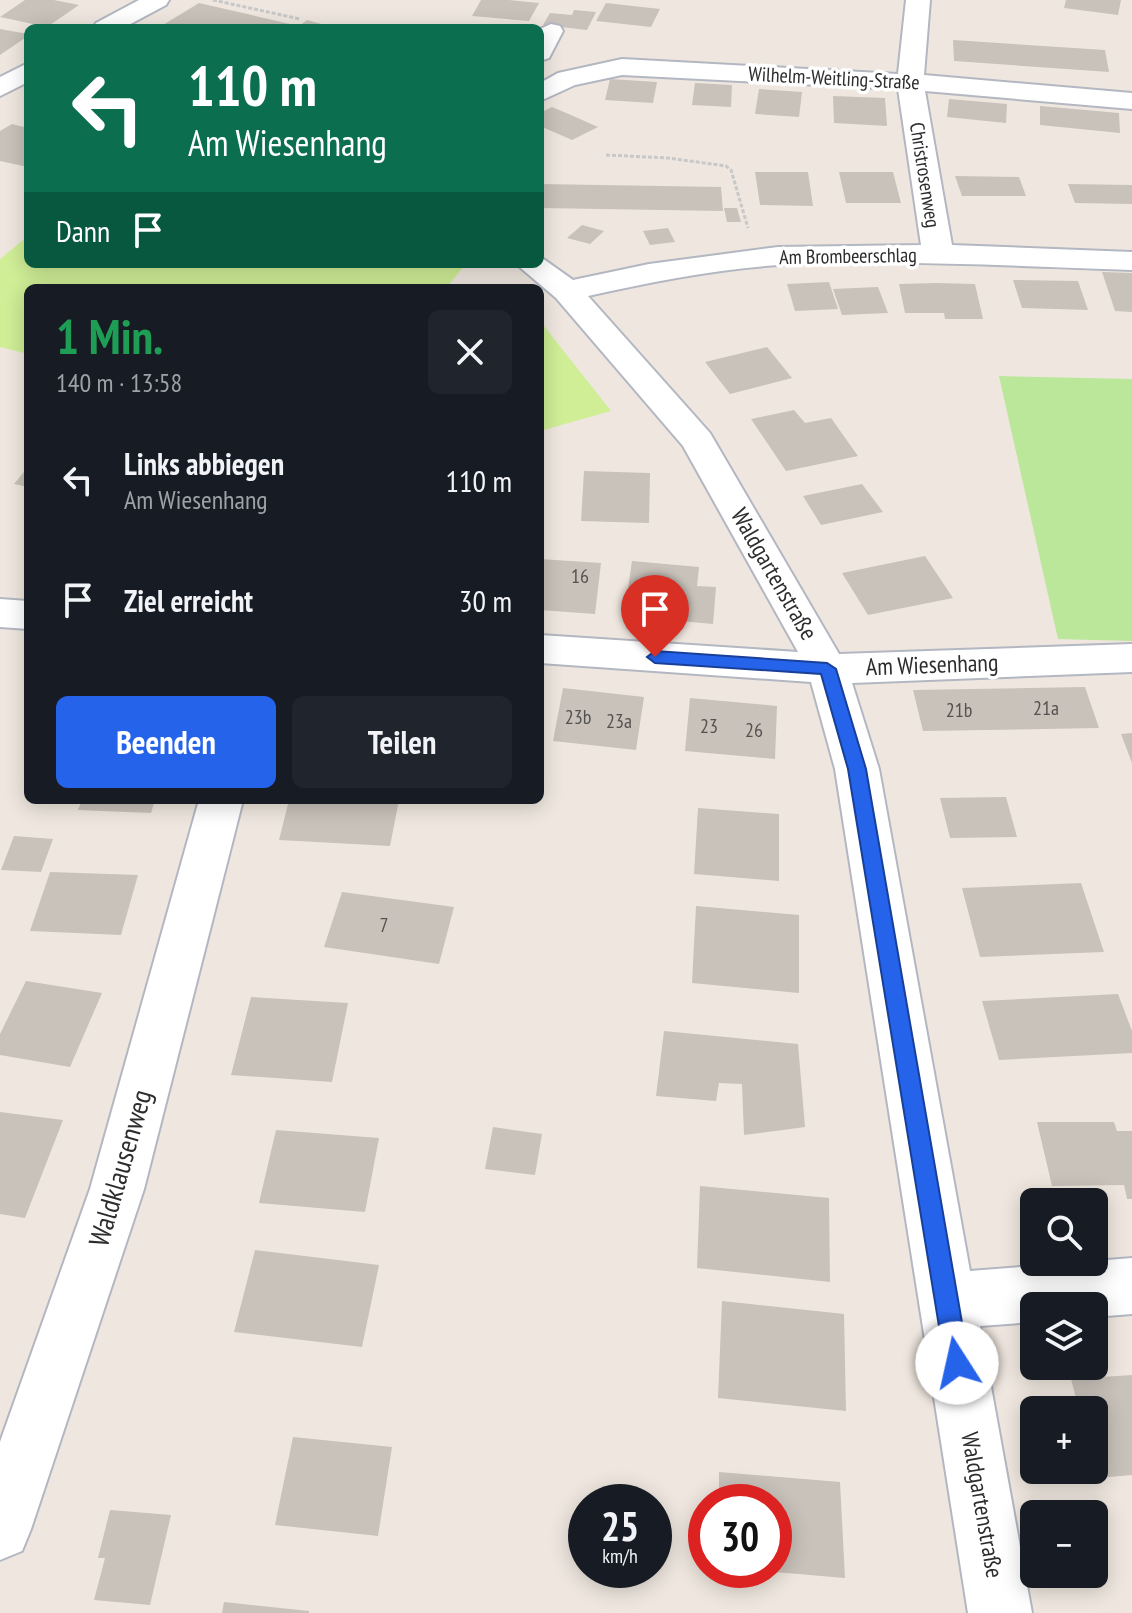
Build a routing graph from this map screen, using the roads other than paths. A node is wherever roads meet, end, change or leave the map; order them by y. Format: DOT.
graph roads {
  1 [pos="157,0"];
  2 [pos="918,0"];
  3 [pos="112,24"];
  4 [pos="544,48"];
  5 [pos="24,76"];
  6 [pos="567,79"];
  7 [pos="910,82"];
  8 [pos="544,91"];
  9 [pos="5,100"];
  10 [pos="1132,101"];
  11 [pos="938,254"];
  12 [pos="1132,261"];
  13 [pos="536,268"];
  14 [pos="567,291"];
  15 [pos="0,613"];
  16 [pos="24,615"];
  17 [pos="544,649"];
  18 [pos="1132,658"];
  19 [pos="827,669"];
  20 [pos="220,804"];
  21 [pos="1132,1286"];
  22 [pos="946,1301"];
  23 [pos="0,1529"];
  24 [pos="1000,1613"];
  1 -- 3 [label="street"];
  2 -- 7 [label="street, Christrosenweg"];
  4 -- 6 [label="street"];
  5 -- 9 [label="street"];
  6 -- 7 [label="street, Wilhelm-Weitling-Straße"];
  6 -- 8 [label="street, Wilhelm-Weitling-Straße"];
  7 -- 10 [label="street, Wilhelm-Weitling-Straße"];
  7 -- 11 [label="street, Christrosenweg"];
  11 -- 12 [label="street, Am Brombeerschlag"];
  11 -- 14 [label="street, Am Brombeerschlag"];
  13 -- 14 [label="street, Waldgartenstraße"];
  14 -- 19 [label="street, Waldgartenstraße"];
  15 -- 16 [label="street"];
  17 -- 19 [label="street, Am Wiesenhang"];
  18 -- 19 [label="street, Am Wiesenhang"];
  19 -- 22 [label="street, Waldgartenstraße"];
  20 -- 23 [label="street, Waldklausenweg"];
  21 -- 22 [label="street"];
  22 -- 24 [label="street, Waldgartenstraße"];
}
